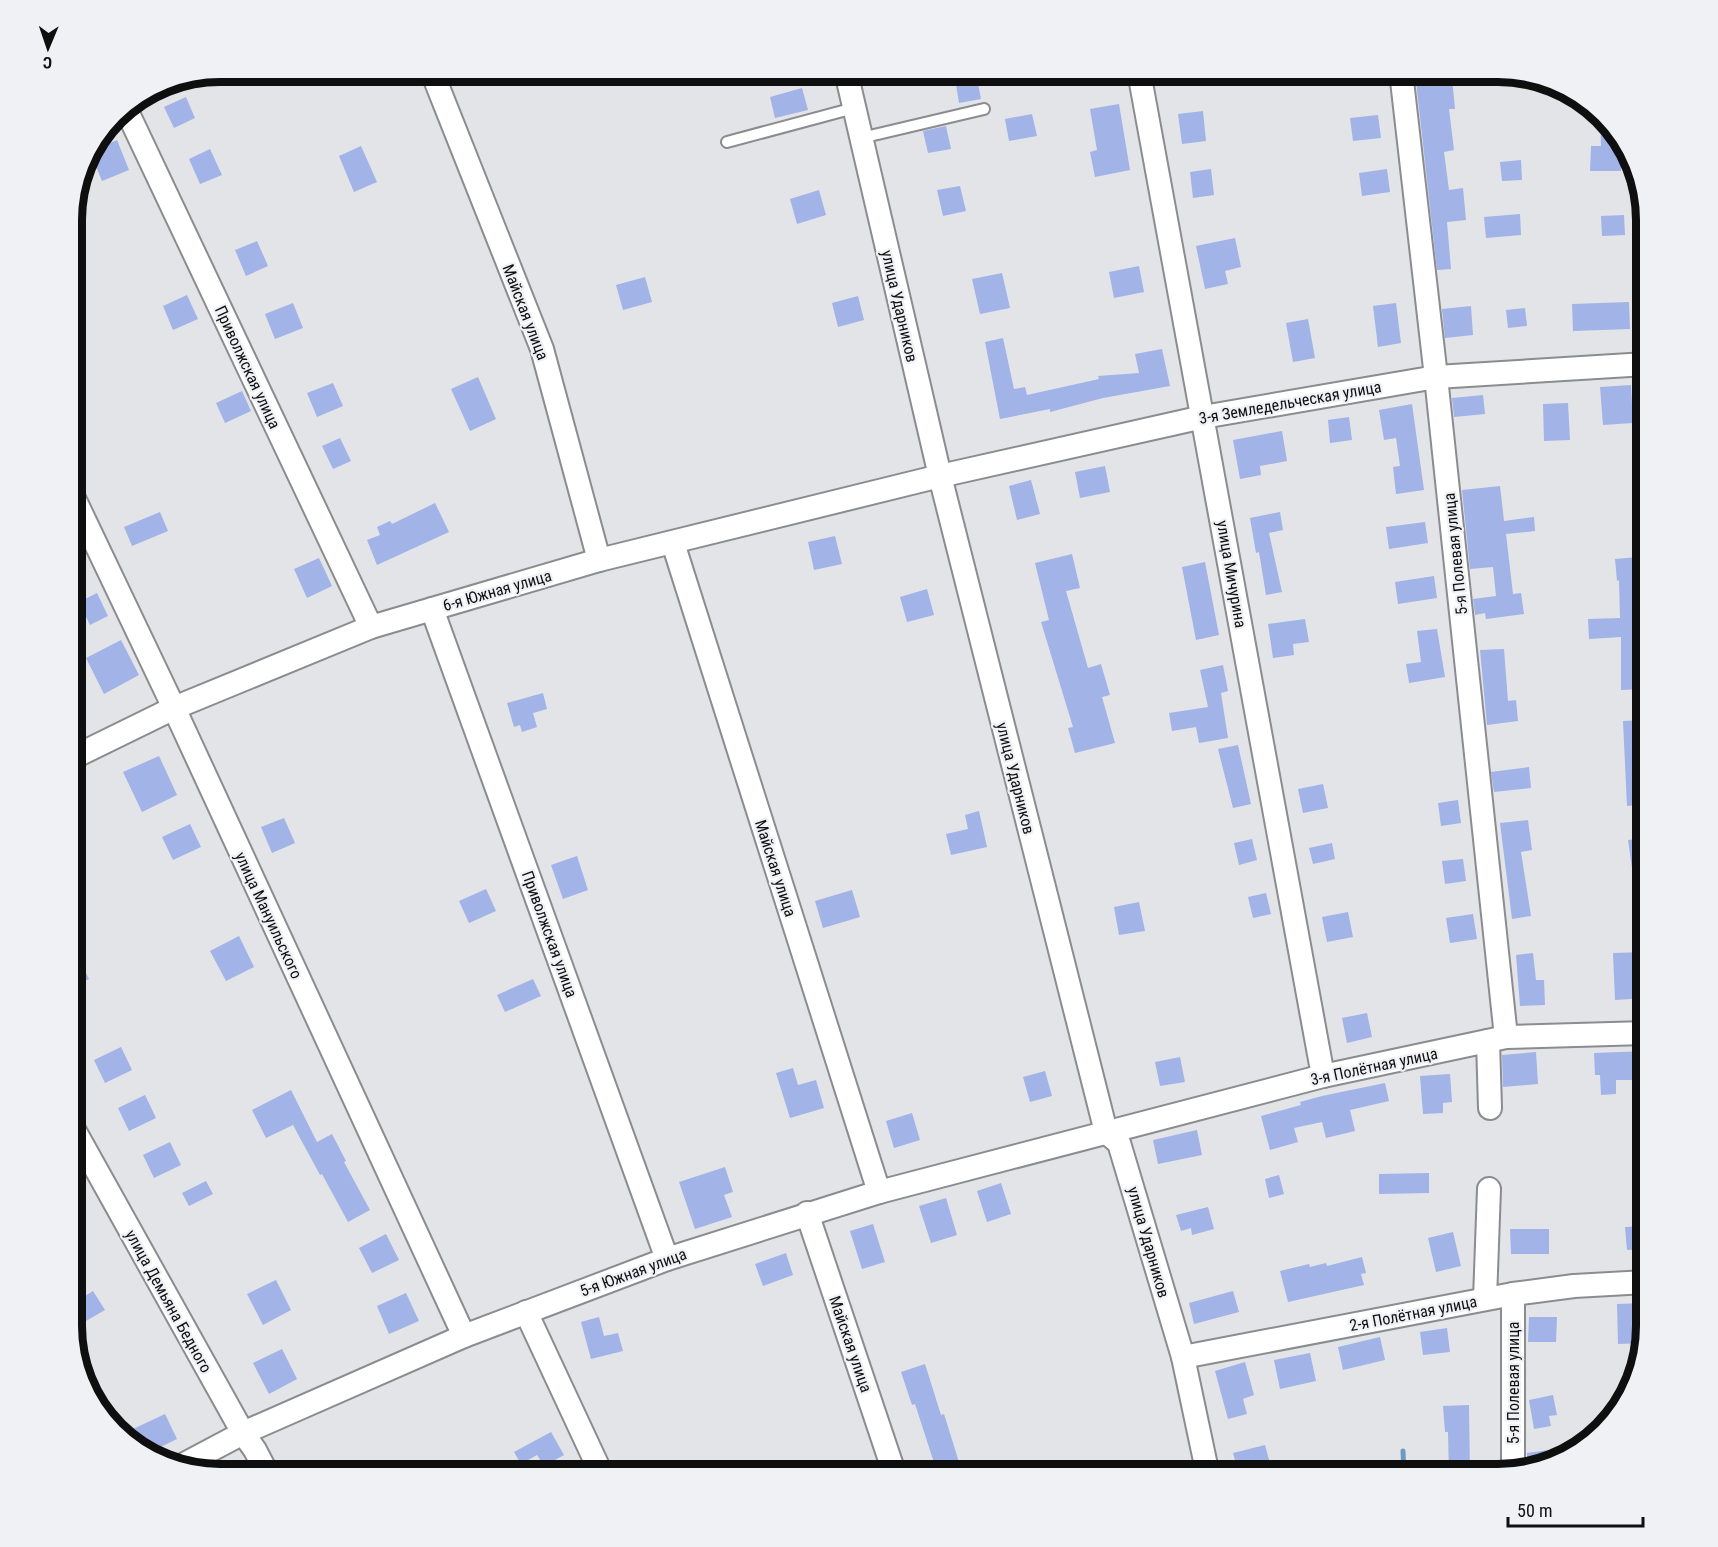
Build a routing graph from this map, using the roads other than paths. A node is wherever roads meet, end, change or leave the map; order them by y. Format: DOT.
graph roads {
  1 [pos="436,82"];
  2 [pos="848,82"];
  3 [pos="1141,82"];
  4 [pos="1402,82"];
  5 [pos="854,108"];
  6 [pos="984,109"];
  7 [pos="130,117"];
  8 [pos="861,138"];
  9 [pos="727,142"];
  10 [pos="1635,365"];
  11 [pos="1436,377"];
  12 [pos="1203,417"];
  13 [pos="940,476"];
  14 [pos="83,517"];
  15 [pos="673,543"];
  16 [pos="599,560"];
  17 [pos="432,609"];
  18 [pos="371,627"];
  19 [pos="174,708"];
  20 [pos="83,753"];
  21 [pos="1636,1033"];
  22 [pos="1497,1039"];
  23 [pos="1323,1076"];
  24 [pos="1490,1108"];
  25 [pos="1106,1132"];
  26 [pos="83,1146"];
  27 [pos="1489,1189"];
  28 [pos="879,1192"];
  29 [pos="807,1213"];
  30 [pos="667,1258"];
  31 [pos="1636,1283"];
  32 [pos="1513,1294"];
  33 [pos="1485,1299"];
  34 [pos="526,1312"];
  35 [pos="464,1336"];
  36 [pos="1183,1357"];
  37 [pos="243,1433"];
  38 [pos="190,1461"];
  39 [pos="1513,1463"];
  40 [pos="262,1464"];
  41 [pos="597,1464"];
  42 [pos="891,1464"];
  43 [pos="1206,1464"];
  1 -- 16 [label="street, Майская улица"];
  2 -- 5 [label="street, улица Ударников"];
  3 -- 12 [label="street, улица Мичурина"];
  4 -- 11 [label="street, 5-я Полевая улица"];
  5 -- 8 [label="street, улица Ударников"];
  5 -- 9 [label="lane"];
  6 -- 8 [label="lane"];
  7 -- 18 [label="street, Приволжская улица"];
  8 -- 13 [label="street, улица Ударников"];
  10 -- 11 [label="street, 3-я Земледельческая улица"];
  11 -- 12 [label="street, 3-я Земледельческая улица"];
  11 -- 22 [label="street, 5-я Полевая улица"];
  12 -- 13 [label="street, 3-я Земледельческая улица"];
  12 -- 23 [label="street, улица Мичурина"];
  13 -- 15 [label="street, 6-я Южная улица"];
  13 -- 25 [label="street, улица Ударников"];
  14 -- 19 [label="street, улица Мануильского"];
  15 -- 16 [label="street, 6-я Южная улица"];
  15 -- 28 [label="street, Майская улица"];
  16 -- 17 [label="street, 6-я Южная улица"];
  17 -- 18 [label="street, 6-я Южная улица"];
  17 -- 30 [label="street, Приволжская улица"];
  18 -- 19 [label="street, 6-я Южная улица"];
  19 -- 20 [label="street, 6-я Южная улица"];
  19 -- 35 [label="street, улица Мануильского"];
  21 -- 22 [label="street, 3-я Полётная улица"];
  22 -- 23 [label="street, 3-я Полётная улица"];
  22 -- 24 [label="street, 5-я Полевая улица"];
  23 -- 25 [label="street, 3-я Полётная улица"];
  25 -- 28 [label="street, 5-я Южная улица"];
  25 -- 36 [label="street, улица Ударников"];
  26 -- 37 [label="street, улица Демьяна Бедного"];
  27 -- 33 [label="street"];
  28 -- 29 [label="street, 5-я Южная улица"];
  29 -- 30 [label="street, 5-я Южная улица"];
  29 -- 42 [label="street, Майская улица"];
  30 -- 34 [label="street, 5-я Южная улица"];
  31 -- 32 [label="street, 2-я Полётная улица"];
  32 -- 33 [label="street, 2-я Полётная улица"];
  32 -- 39 [label="street, 5-я Полевая улица"];
  33 -- 36 [label="street, 2-я Полётная улица"];
  34 -- 35 [label="street, 5-я Южная улица"];
  34 -- 41 [label="street"];
  35 -- 37 [label="street, 5-я Южная улица"];
  36 -- 43 [label="street, улица Ударников"];
  37 -- 38 [label="street, 5-я Южная улица"];
  37 -- 40 [label="street, улица Демьяна Бедного"];
}
